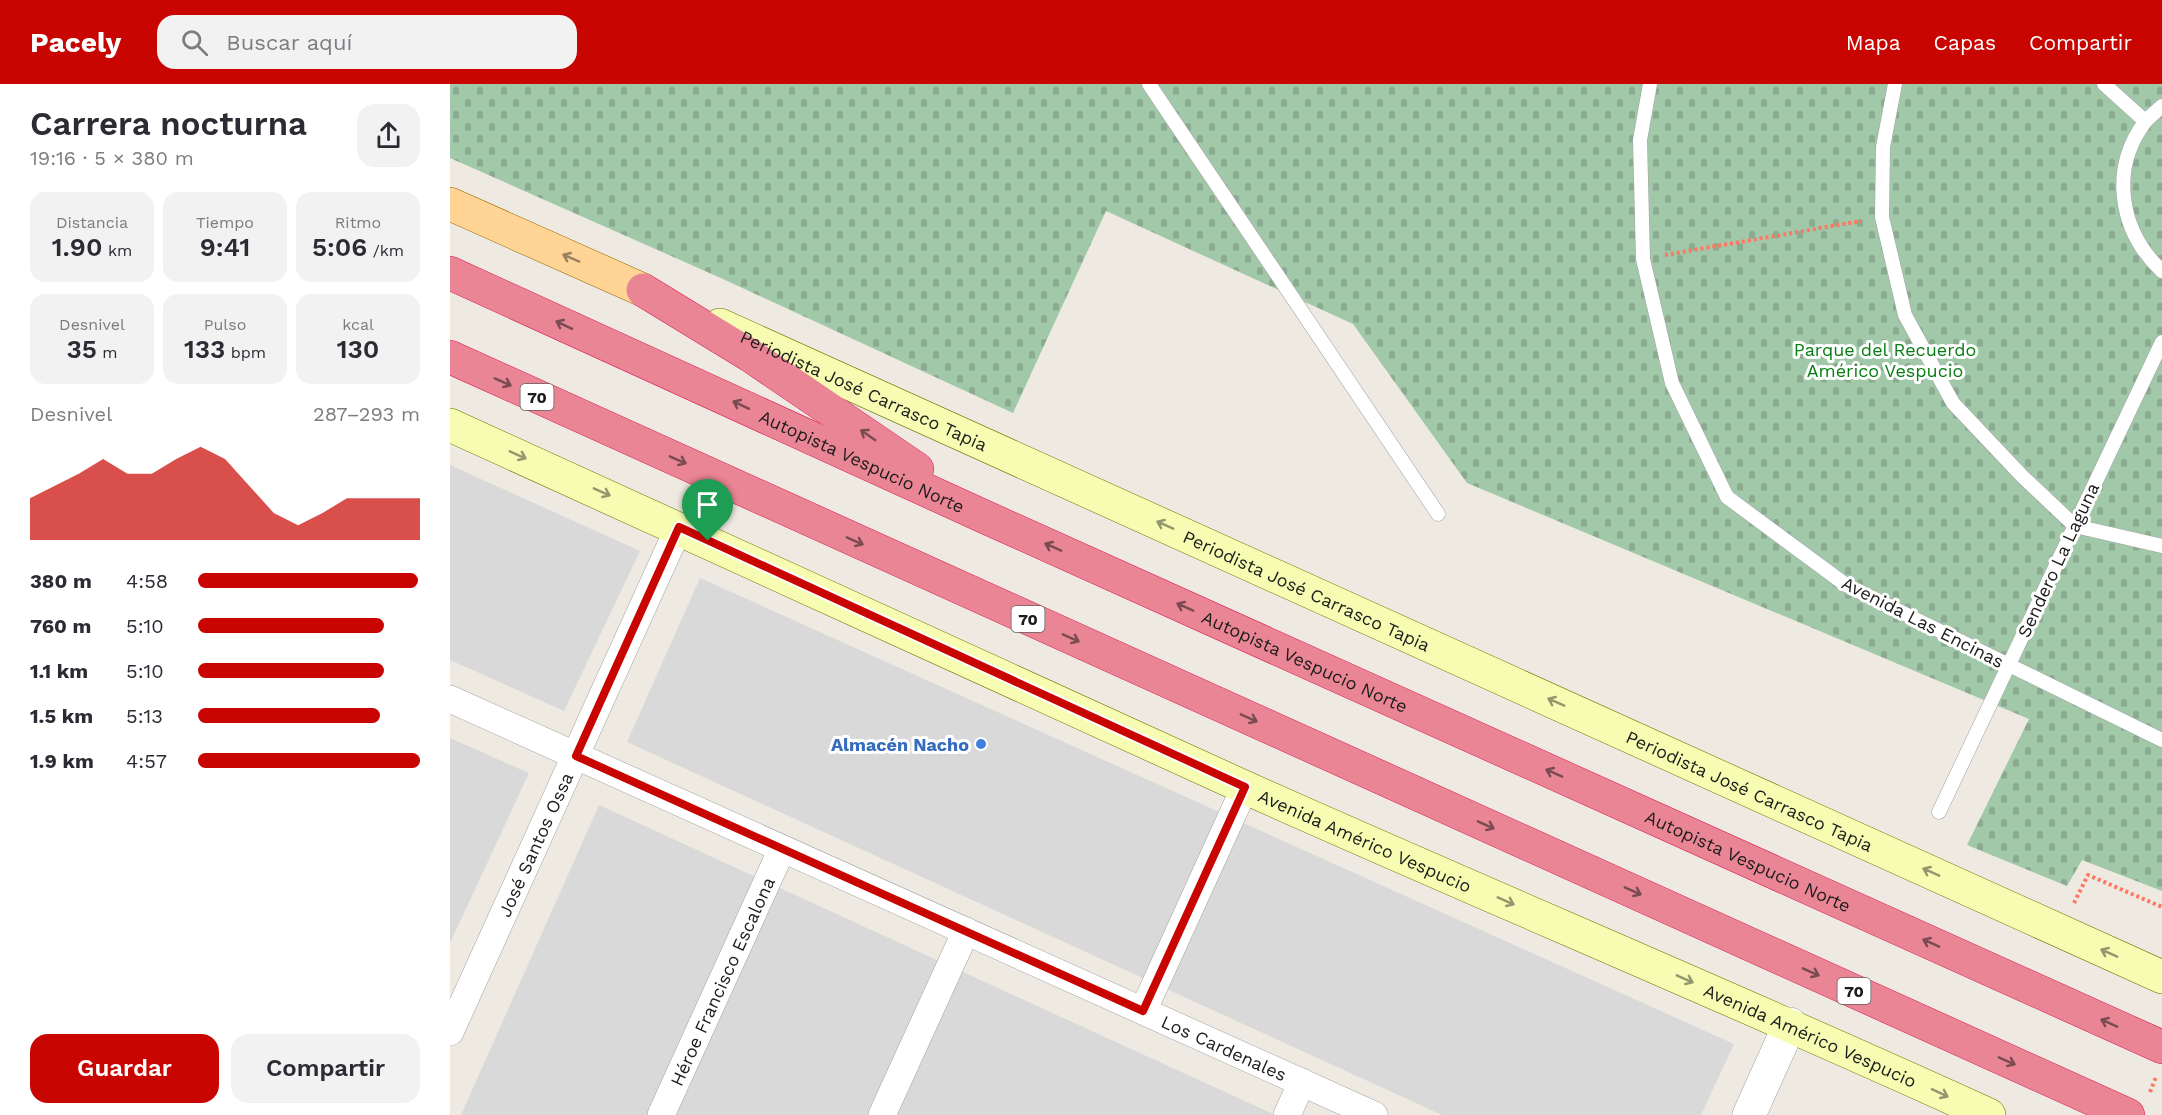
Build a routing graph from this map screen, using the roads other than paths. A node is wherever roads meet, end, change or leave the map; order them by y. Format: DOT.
graph roads {
  1 [pos="1149,84"];
  2 [pos="1650,84"];
  3 [pos="1894,84"];
  4 [pos="2104,84"];
  5 [pos="2162,106"];
  6 [pos="2145,121"];
  7 [pos="450,204"];
  8 [pos="2162,271"];
  9 [pos="450,273"];
  10 [pos="644,290"];
  11 [pos="2162,342"];
  12 [pos="450,357"];
  13 [pos="450,424"];
  14 [pos="1438,514"];
  15 [pos="985,517"];
  16 [pos="2075,526"];
  17 [pos="679,527"];
  18 [pos="2162,546"];
  19 [pos="2008,665"];
  20 [pos="450,699"];
  21 [pos="2162,740"];
  22 [pos="576,756"];
  23 [pos="1245,787"];
  24 [pos="1939,812"];
  25 [pos="782,849"];
  26 [pos="966,931"];
  27 [pos="2162,977"];
  28 [pos="1143,1011"];
  29 [pos="1790,1024"];
  30 [pos="450,1032"];
  31 [pos="2162,1047"];
  32 [pos="1302,1083"];
  33 [pos="661,1115"];
  34 [pos="882,1115"];
  35 [pos="1287,1115"];
  36 [pos="1374,1115"];
  37 [pos="1749,1115"];
  38 [pos="1989,1115"];
  39 [pos="2128,1115"];
  1 -- 14 [label="lane"];
  2 -- 19 [label="lane, Avenida Las Encinas"];
  3 -- 16 [label="lane"];
  4 -- 6 [label="lane"];
  5 -- 6 [label="lane"];
  6 -- 8 [label="lane"];
  10 -- 7 [label="main road, Periodista José Carrasco Tapia, one-way"];
  15 -- 9 [label="highway, Autopista Vespucio Norte, one-way"];
  15 -- 10 [label="highway, one-way"];
  27 -- 10 [label="main road, Periodista José Carrasco Tapia, one-way"];
  11 -- 16 [label="lane, Sendero La Laguna"];
  12 -- 39 [label="highway, 70, one-way"];
  13 -- 17 [label="main road, Avenida Américo Vespucio, one-way"];
  31 -- 15 [label="highway, Autopista Vespucio Norte, one-way"];
  16 -- 18 [label="lane"];
  16 -- 19 [label="lane, Sendero La Laguna"];
  17 -- 22 [label="street, José Santos Ossa"];
  17 -- 23 [label="main road, Avenida Américo Vespucio"];
  19 -- 21 [label="lane, Avenida Las Encinas"];
  19 -- 24 [label="lane, Sendero La Laguna"];
  20 -- 22 [label="street, Los Cardenales"];
  22 -- 25 [label="street, Los Cardenales"];
  22 -- 30 [label="street, José Santos Ossa"];
  23 -- 28 [label="street"];
  23 -- 29 [label="main road, Avenida Américo Vespucio, one-way"];
  25 -- 26 [label="street, Los Cardenales"];
  25 -- 33 [label="street, Héroe Francisco Escalona"];
  26 -- 28 [label="street, Los Cardenales"];
  26 -- 34 [label="street"];
  28 -- 32 [label="street, Los Cardenales"];
  29 -- 37 [label="street"];
  29 -- 38 [label="main road, Avenida Américo Vespucio, one-way"];
  32 -- 35 [label="street"];
  32 -- 36 [label="street, Los Cardenales"];
}
